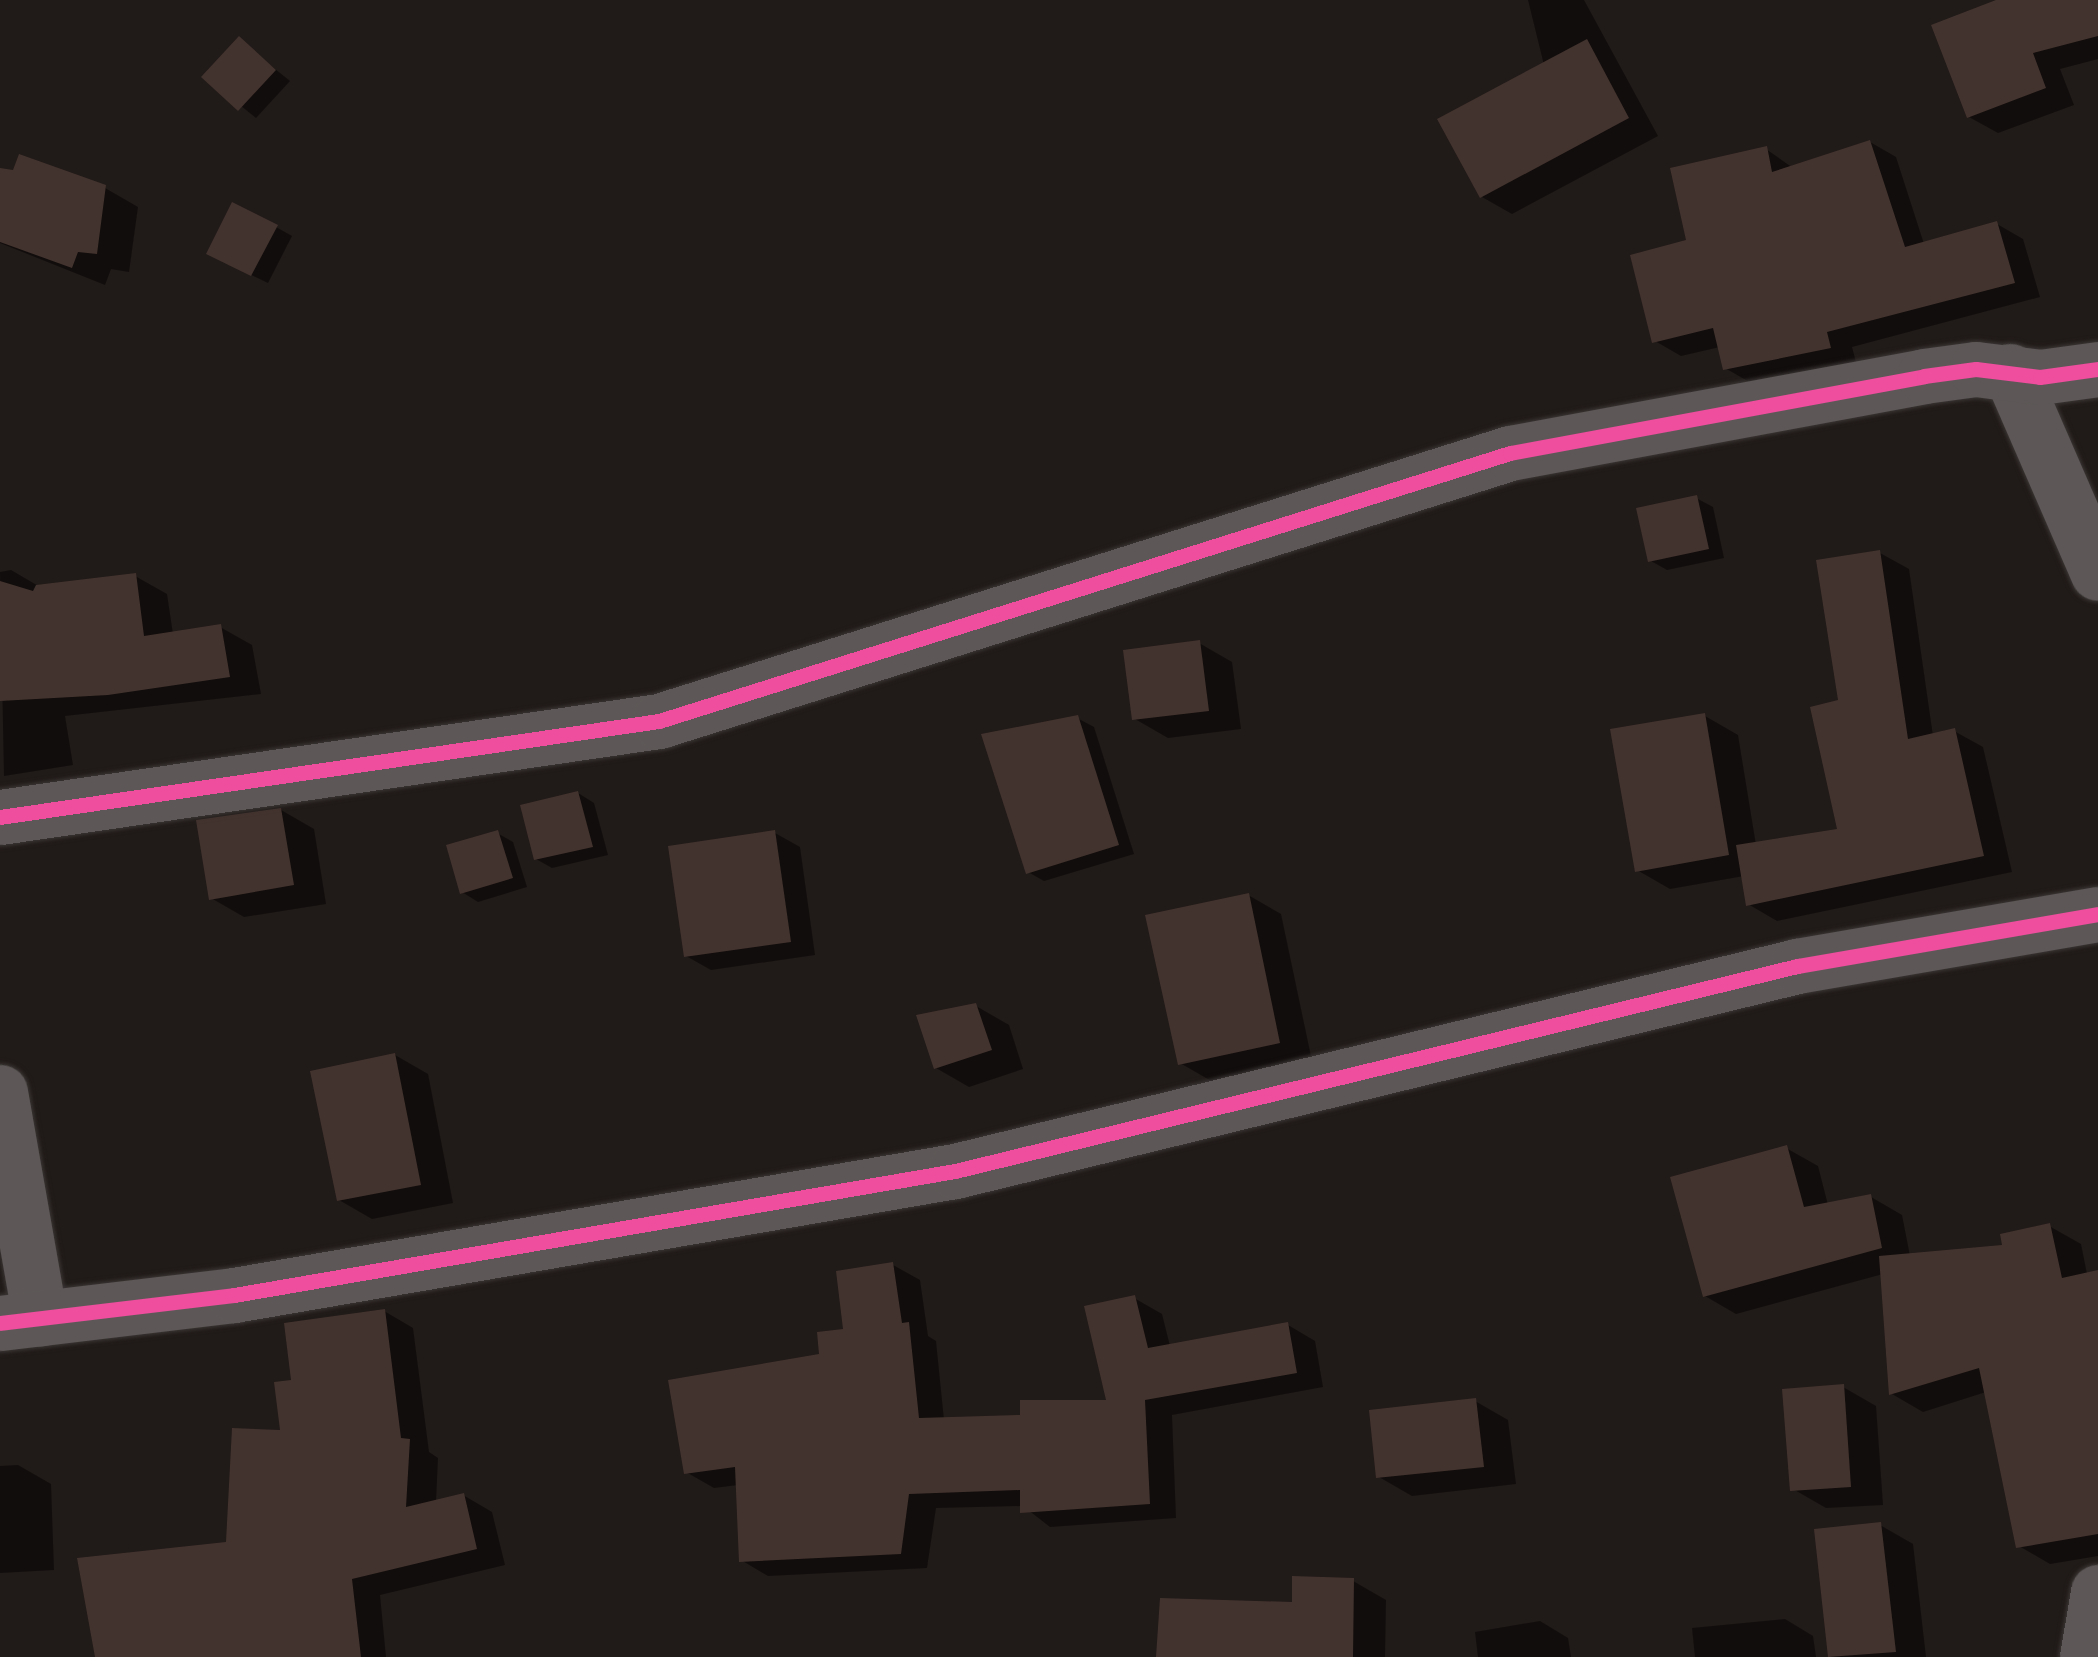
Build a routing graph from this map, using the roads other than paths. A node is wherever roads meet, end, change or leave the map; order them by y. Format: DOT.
graph roads {
  1 [pos="2098,370"];
  2 [pos="2010,371"];
  3 [pos="2098,573"];
  4 [pos="0,817"];
  5 [pos="2098,914"];
  6 [pos="0,1092"];
  7 [pos="20,1320"];
  8 [pos="2098,1592"];
  9 [pos="2088,1657"];
  1 -- 2 [label="street"];
  2 -- 3 [label="street"];
  2 -- 4 [label="street"];
  5 -- 7 [label="street"];
  6 -- 7 [label="street"];
  8 -- 9 [label="street"];
}
